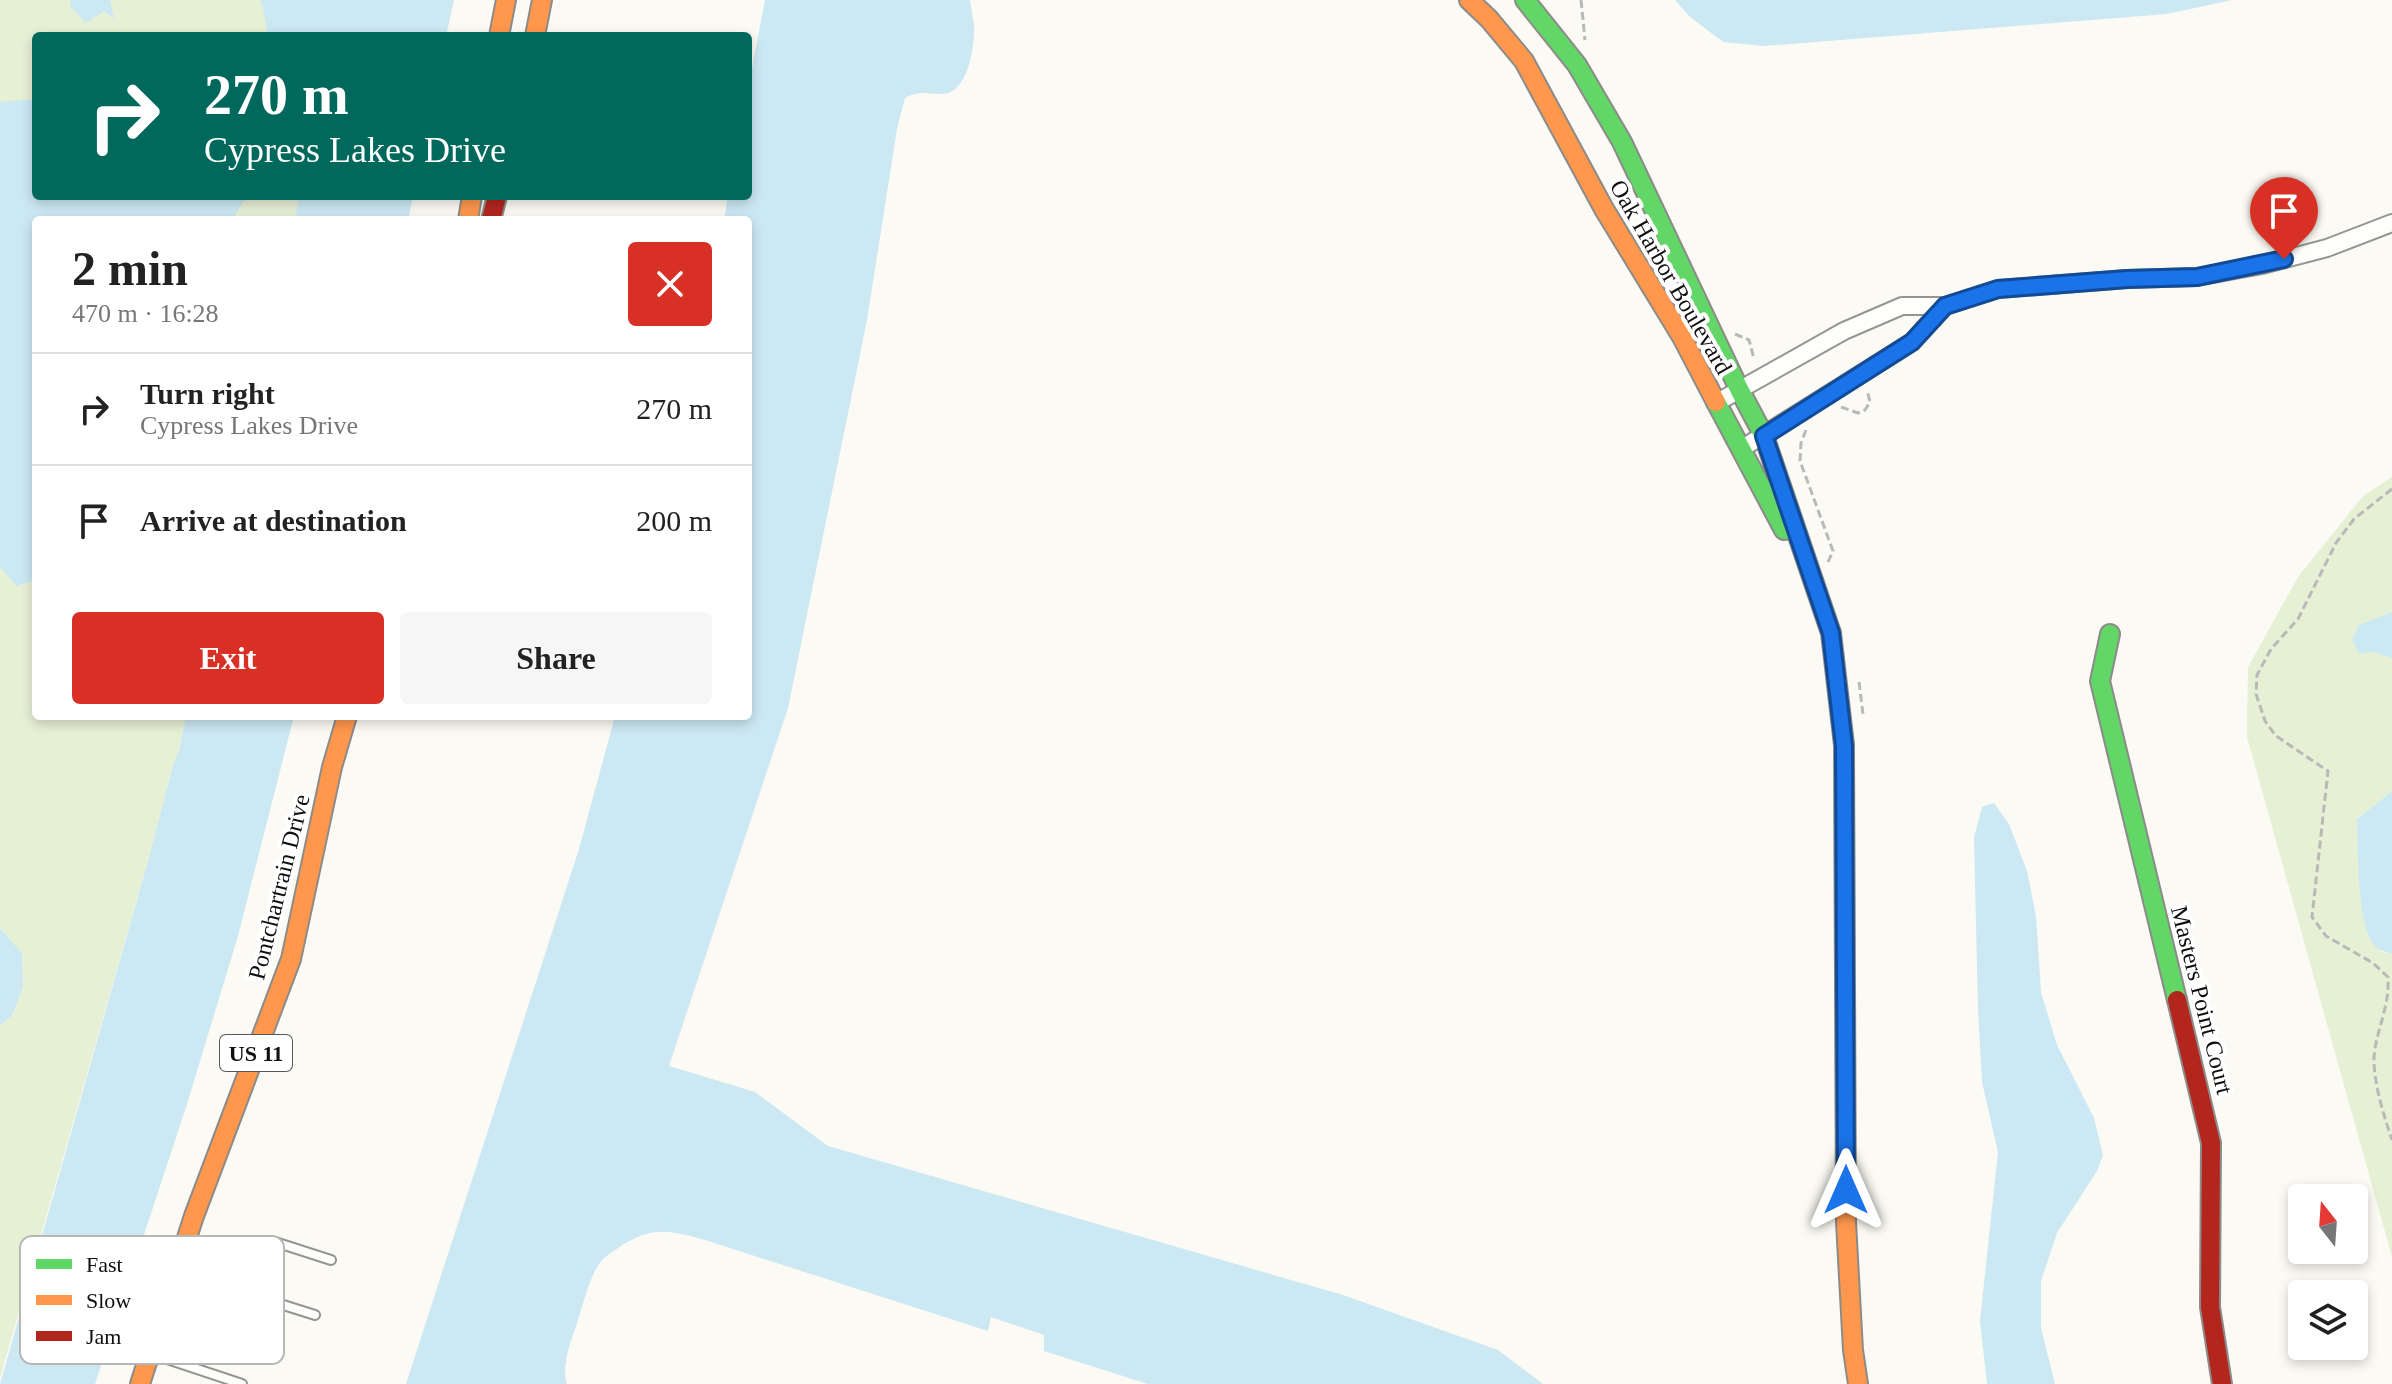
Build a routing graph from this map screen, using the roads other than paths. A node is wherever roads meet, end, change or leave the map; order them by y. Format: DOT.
graph roads {
  1 [pos="506,0"];
  2 [pos="542,0"];
  3 [pos="1469,0"];
  4 [pos="1525,0"];
  5 [pos="500,32"];
  6 [pos="536,32"];
  7 [pos="2392,223"];
  8 [pos="1945,306"];
  9 [pos="1739,389"];
  10 [pos="1716,403"];
  11 [pos="1764,436"];
  12 [pos="1741,449"];
  13 [pos="1815,590"];
  14 [pos="2110,634"];
  15 [pos="346,720"];
  16 [pos="188,1236"];
  17 [pos="284,1245"];
  18 [pos="331,1260"];
  19 [pos="284,1305"];
  20 [pos="315,1315"];
  21 [pos="147,1364"];
  22 [pos="181,1364"];
  23 [pos="140,1384"];
  24 [pos="242,1384"];
  25 [pos="1858,1384"];
  26 [pos="2222,1384"];
  1 -- 5 [label="street"];
  2 -- 6 [label="street"];
  3 -- 10 [label="street, Oak Harbor Boulevard"];
  4 -- 9 [label="street, Oak Harbor Boulevard"];
  7 -- 8 [label="street"];
  8 -- 9 [label="street"];
  8 -- 11 [label="street"];
  9 -- 10 [label="street"];
  9 -- 11 [label="street, Oak Harbor Boulevard"];
  10 -- 12 [label="street, Oak Harbor Boulevard"];
  11 -- 12 [label="street"];
  11 -- 13 [label="street, Oak Harbor Boulevard"];
  12 -- 13 [label="street, Oak Harbor Boulevard"];
  13 -- 25 [label="street, Oak Harbor Boulevard"];
  14 -- 26 [label="street, Masters Point Court"];
  15 -- 16 [label="street, Pontchartrain Drive / US 11"];
  17 -- 18 [label="lane"];
  19 -- 20 [label="lane"];
  21 -- 23 [label="street, Pontchartrain Drive / US 11"];
  22 -- 24 [label="lane"];
}
